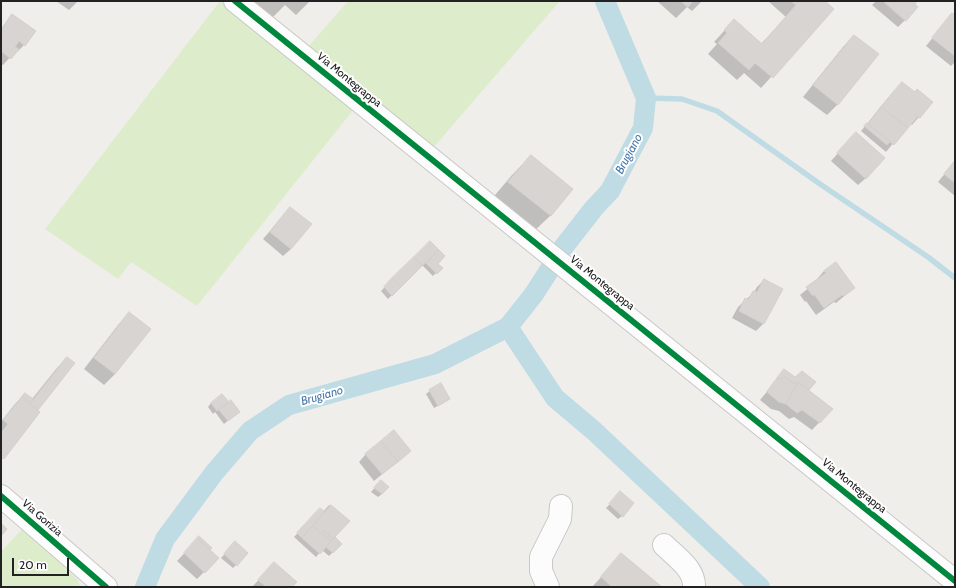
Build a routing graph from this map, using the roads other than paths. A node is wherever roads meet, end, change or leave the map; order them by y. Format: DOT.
graph roads {
  1 [pos="236,1"];
  2 [pos="1,496"];
  3 [pos="561,506"];
  4 [pos="664,545"];
  5 [pos="955,581"];
  6 [pos="102,586"];
  7 [pos="548,587"];
  8 [pos="694,587"];
  1 -- 5 [label="street, Via Montegrappa"];
  2 -- 6 [label="street, Via Gorizia"];
  3 -- 7 [label="street"];
  4 -- 8 [label="street"];
}
